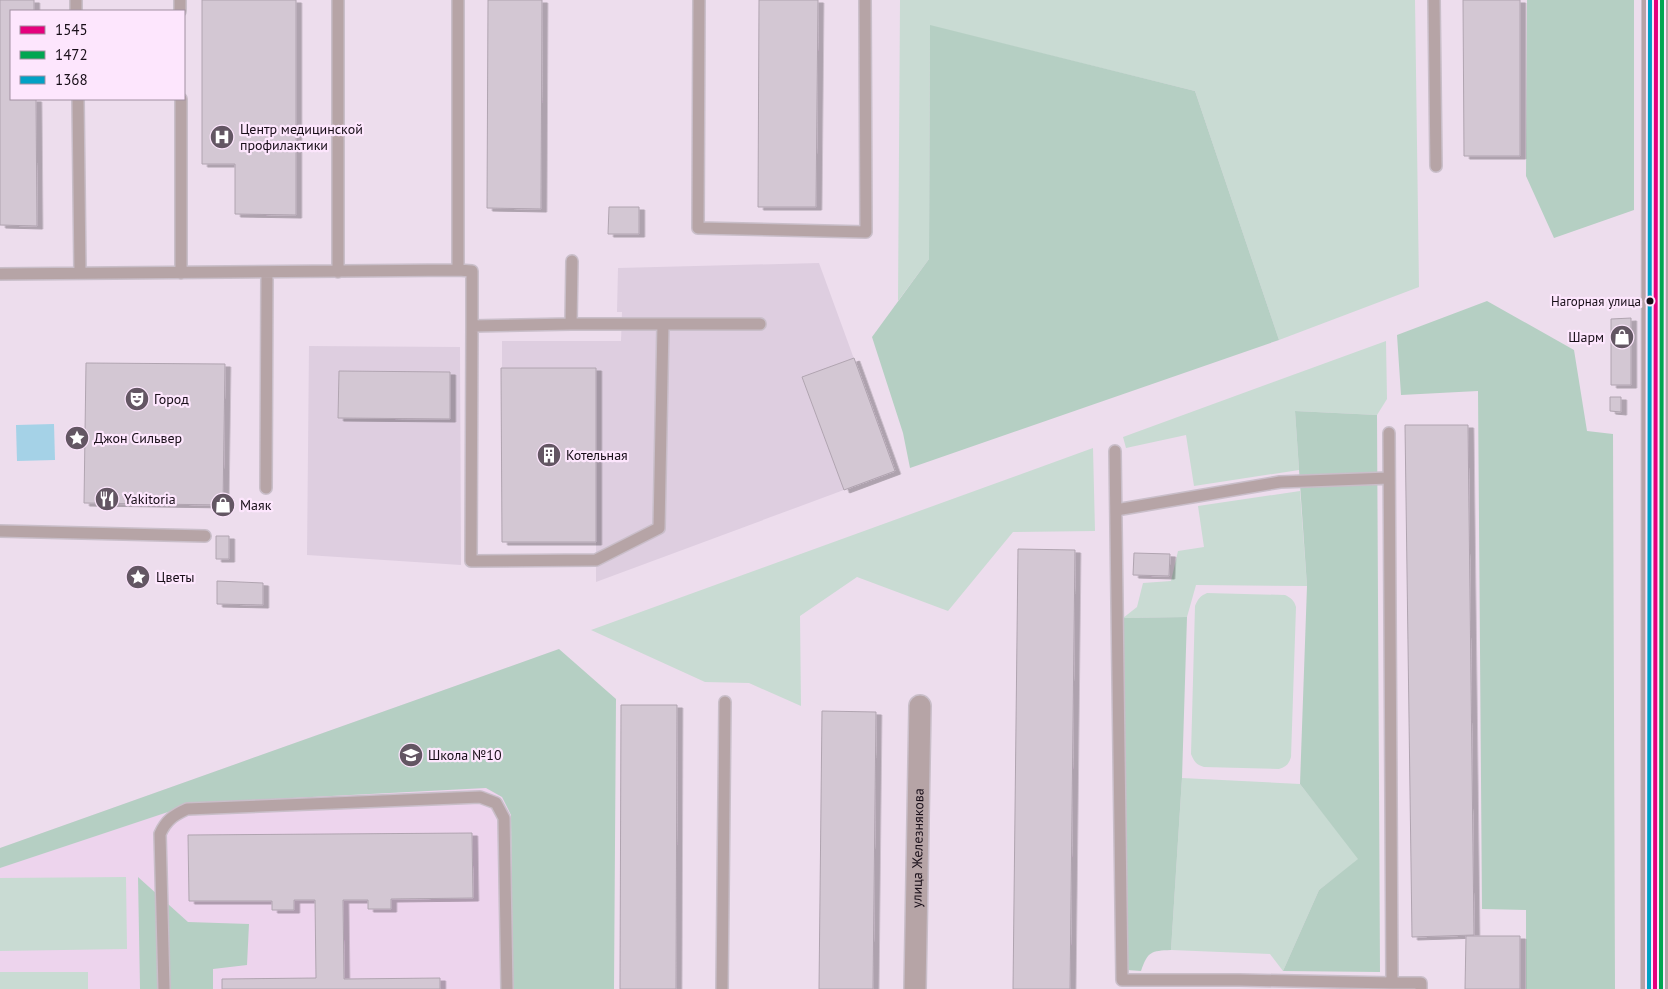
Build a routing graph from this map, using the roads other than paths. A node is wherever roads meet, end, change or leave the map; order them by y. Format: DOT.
graph roads {
  1 [pos="338,0"];
  2 [pos="458,0"];
  3 [pos="699,0"];
  4 [pos="865,0"];
  5 [pos="1434,0"];
  6 [pos="1656,0"];
  7 [pos="78,100"];
  8 [pos="180,100"];
  9 [pos="1436,166"];
  10 [pos="572,262"];
  11 [pos="458,270"];
  12 [pos="267,272"];
  13 [pos="338,272"];
  14 [pos="181,273"];
  15 [pos="0,274"];
  16 [pos="80,274"];
  17 [pos="1662,322"];
  18 [pos="572,324"];
  19 [pos="663,324"];
  20 [pos="760,324"];
  21 [pos="472,326"];
  22 [pos="1389,433"];
  23 [pos="1115,451"];
  24 [pos="1389,478"];
  25 [pos="266,488"];
  26 [pos="1116,510"];
  27 [pos="1662,528"];
  28 [pos="0,531"];
  29 [pos="205,536"];
  30 [pos="725,702"];
  31 [pos="920,706"];
  32 [pos="1392,983"];
  33 [pos="1122,985"];
  34 [pos="164,989"];
  35 [pos="507,989"];
  36 [pos="722,989"];
  37 [pos="915,989"];
  38 [pos="1421,989"];
  39 [pos="1655,989"];
  1 -- 13 [label="lane"];
  2 -- 11 [label="lane"];
  3 -- 4 [label="lane"];
  5 -- 9 [label="lane"];
  6 -- 17 [label="main road"];
  7 -- 16 [label="lane"];
  8 -- 14 [label="lane"];
  10 -- 18 [label="lane"];
  11 -- 13 [label="lane"];
  11 -- 21 [label="lane"];
  12 -- 13 [label="lane"];
  12 -- 14 [label="lane"];
  12 -- 25 [label="lane"];
  14 -- 16 [label="lane"];
  15 -- 16 [label="lane"];
  17 -- 27 [label="main road"];
  18 -- 19 [label="lane"];
  18 -- 21 [label="lane"];
  19 -- 20 [label="lane"];
  19 -- 21 [label="lane"];
  22 -- 24 [label="lane"];
  23 -- 26 [label="lane"];
  24 -- 26 [label="lane"];
  24 -- 32 [label="lane"];
  26 -- 33 [label="lane"];
  27 -- 39 [label="main road"];
  28 -- 29 [label="lane"];
  30 -- 36 [label="lane"];
  31 -- 37 [label="street, улица Железнякова"];
  32 -- 33 [label="lane"];
  32 -- 38 [label="lane"];
  34 -- 35 [label="lane"];
}
